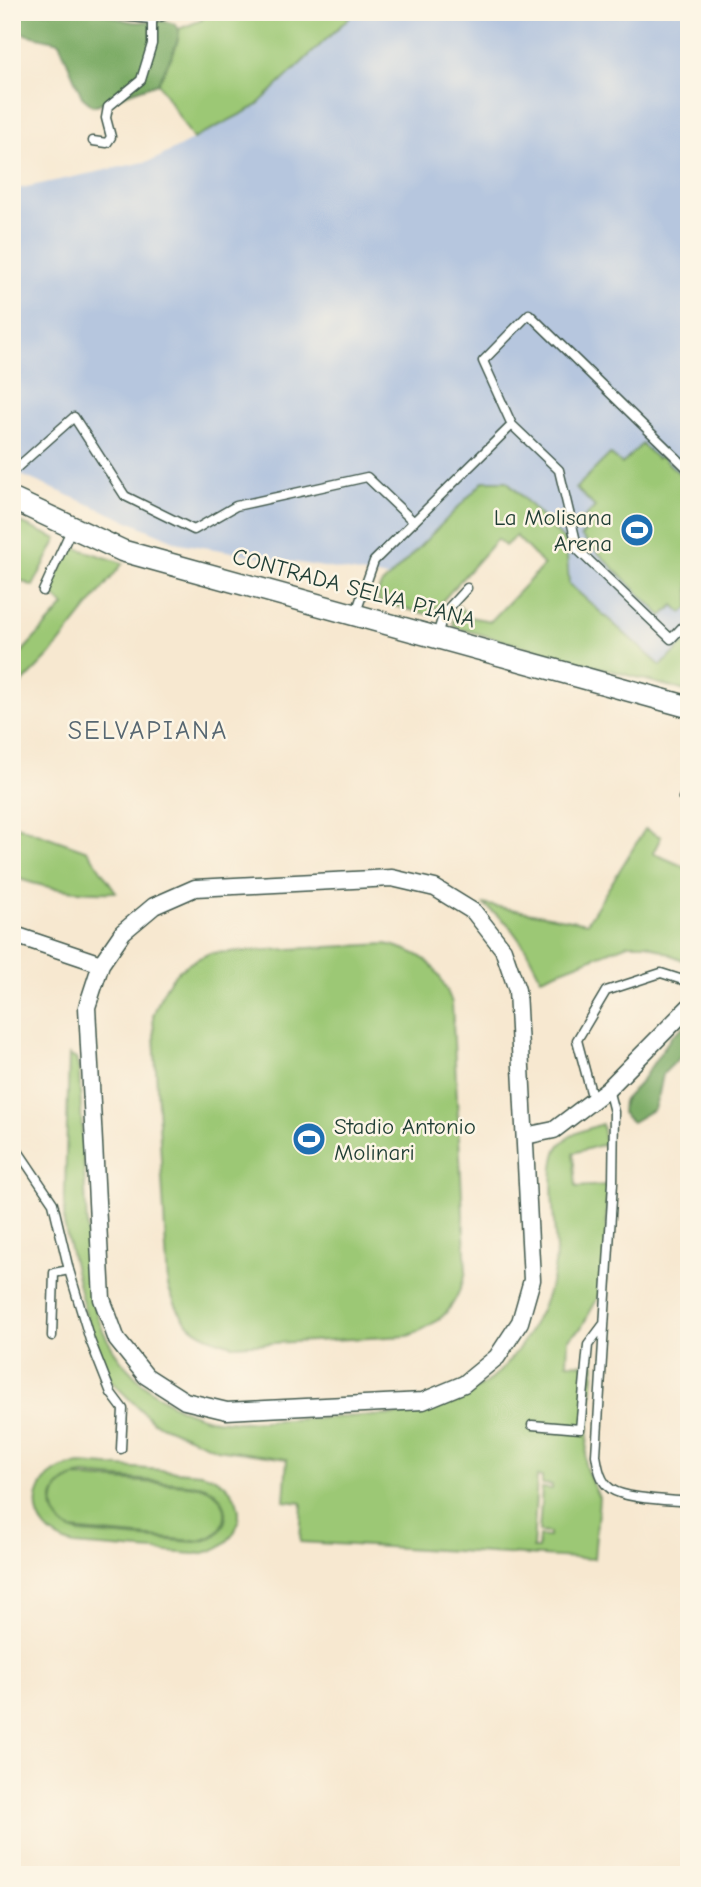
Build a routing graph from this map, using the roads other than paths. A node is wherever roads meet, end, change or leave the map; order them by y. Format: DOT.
graph roads {
  1 [pos="121,12"];
  2 [pos="157,13"];
  3 [pos="93,141"];
  4 [pos="512,425"];
  5 [pos="689,470"];
  6 [pos="12,472"];
  7 [pos="12,499"];
  8 [pos="414,522"];
  9 [pos="72,528"];
  10 [pos="467,588"];
  11 [pos="43,591"];
  12 [pos="355,615"];
  13 [pos="689,620"];
  14 [pos="436,638"];
  15 [pos="689,707"];
  16 [pos="689,786"];
  17 [pos="683,798"];
  18 [pos="12,934"];
  19 [pos="101,964"];
  20 [pos="689,982"];
  21 [pos="689,1007"];
  22 [pos="608,1089"];
  23 [pos="593,1100"];
  24 [pos="525,1136"];
  25 [pos="12,1142"];
  26 [pos="69,1270"];
  27 [pos="603,1325"];
  28 [pos="52,1336"];
  29 [pos="532,1425"];
  30 [pos="121,1449"];
  31 [pos="689,1502"];
  1 -- 2 [label="street"];
  2 -- 3 [label="lane"];
  4 -- 5 [label="lane"];
  4 -- 8 [label="lane"];
  4 -- 13 [label="lane"];
  6 -- 8 [label="lane"];
  7 -- 9 [label="street, CONTRADA SELVA PIANA"];
  8 -- 12 [label="lane"];
  9 -- 11 [label="lane"];
  9 -- 12 [label="street, CONTRADA SELVA PIANA"];
  10 -- 14 [label="lane"];
  12 -- 14 [label="street, CONTRADA SELVA PIANA"];
  14 -- 15 [label="street, CONTRADA SELVA PIANA"];
  16 -- 17 [label="lane"];
  18 -- 19 [label="street"];
  19 -- 24 [label="street"];
  19 -- 24 [label="street"];
  20 -- 23 [label="lane"];
  21 -- 22 [label="street"];
  22 -- 23 [label="street"];
  22 -- 27 [label="lane"];
  23 -- 24 [label="street"];
  25 -- 26 [label="lane"];
  26 -- 28 [label="lane"];
  26 -- 30 [label="lane"];
  27 -- 29 [label="lane"];
  27 -- 31 [label="lane"];
}
